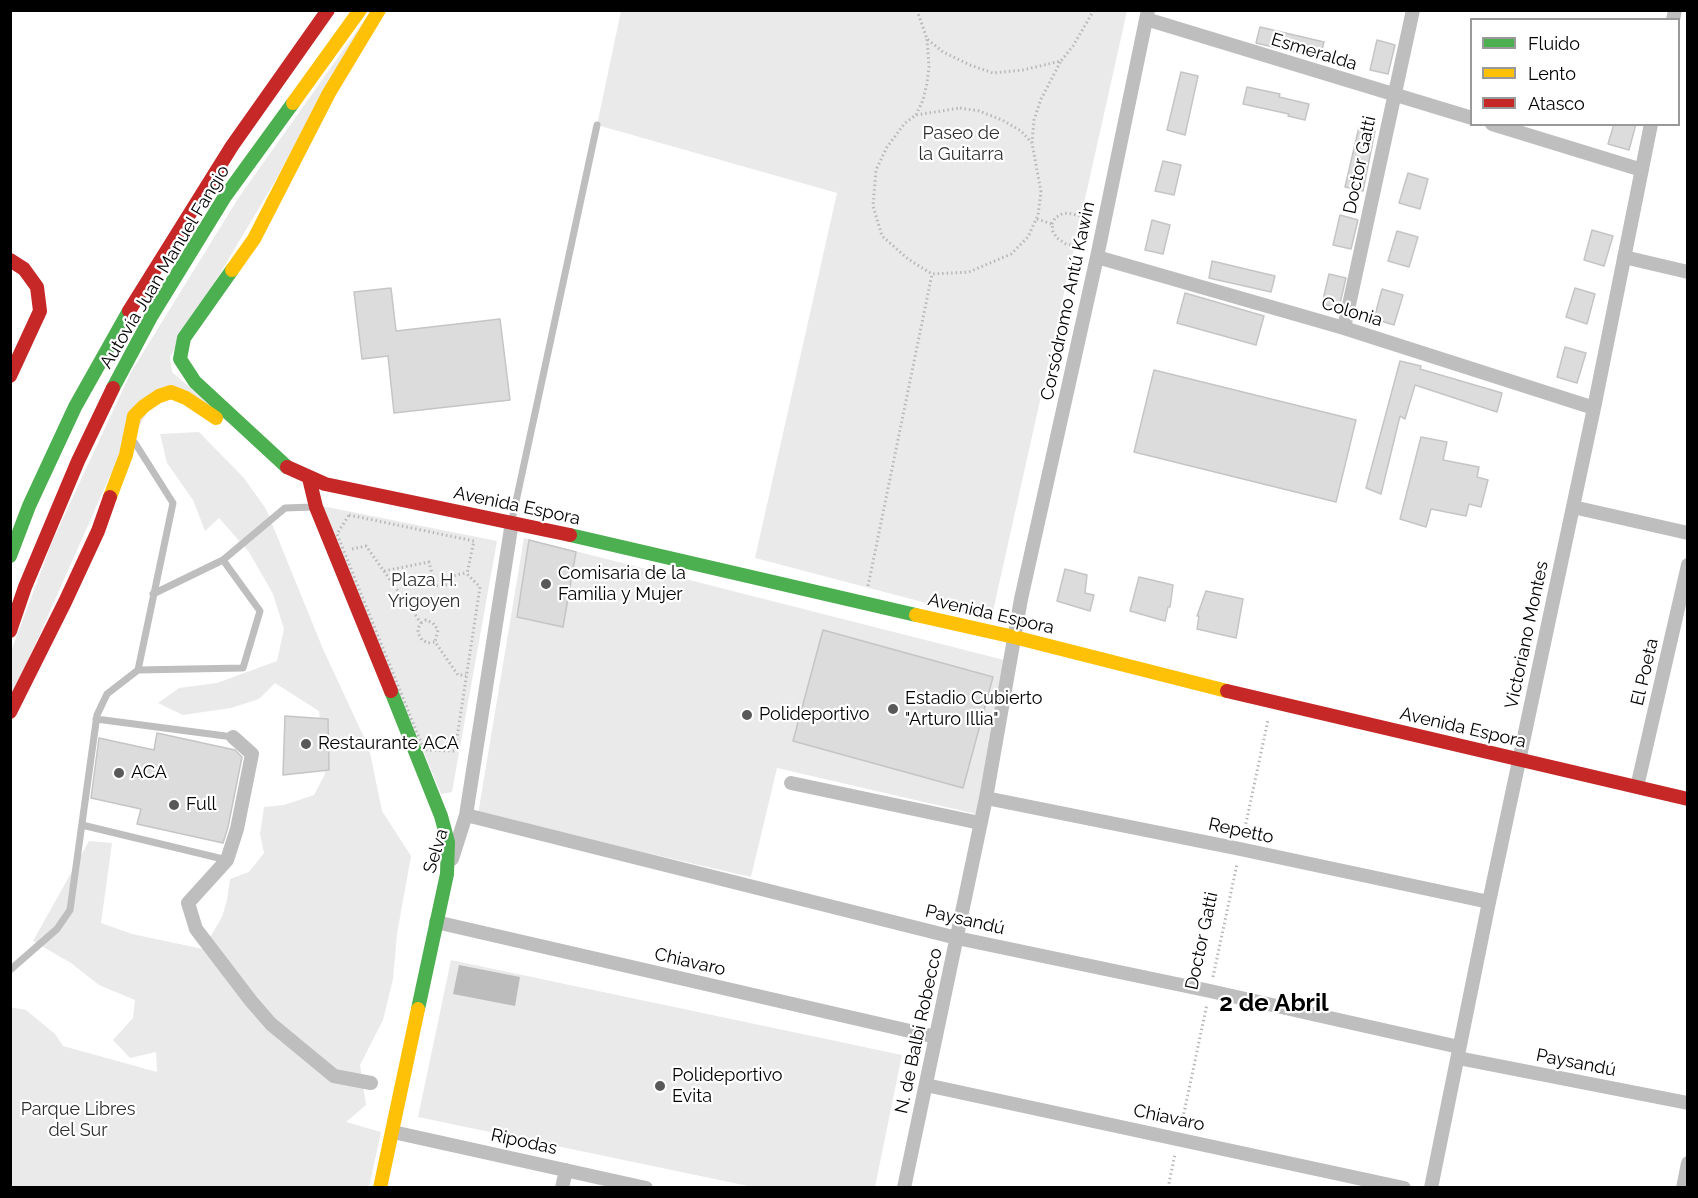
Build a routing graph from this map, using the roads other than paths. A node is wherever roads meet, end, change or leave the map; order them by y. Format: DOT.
graph roads {
  1 [pos="328,10"];
  2 [pos="360,10"];
  3 [pos="379,10"];
  4 [pos="1413,10"];
  5 [pos="1147,15"];
  6 [pos="1394,95"];
  7 [pos="1470,117"];
  8 [pos="597,125"];
  9 [pos="1499,126"];
  10 [pos="1651,126"];
  11 [pos="1642,170"];
  12 [pos="1097,257"];
  13 [pos="1624,257"];
  14 [pos="10,260"];
  15 [pos="1688,272"];
  16 [pos="1344,328"];
  17 [pos="10,376"];
  18 [pos="1594,408"];
  19 [pos="130,435"];
  20 [pos="286,467"];
  21 [pos="309,478"];
  22 [pos="316,507"];
  23 [pos="1573,507"];
  24 [pos="512,522"];
  25 [pos="1688,533"];
  26 [pos="10,556"];
  27 [pos="223,560"];
  28 [pos="1688,565"];
  29 [pos="153,594"];
  30 [pos="1021,599"];
  31 [pos="10,631"];
  32 [pos="1014,637"];
  33 [pos="138,670"];
  34 [pos="10,712"];
  35 [pos="96,720"];
  36 [pos="233,737"];
  37 [pos="1519,759"];
  38 [pos="791,783"];
  39 [pos="1637,787"];
  40 [pos="986,798"];
  41 [pos="1688,798"];
  42 [pos="466,815"];
  43 [pos="980,823"];
  44 [pos="82,825"];
  45 [pos="226,860"];
  46 [pos="447,874"];
  47 [pos="1489,902"];
  48 [pos="436,922"];
  49 [pos="957,938"];
  50 [pos="10,970"];
  51 [pos="936,1037"];
  52 [pos="1459,1053"];
  53 [pos="371,1083"];
  54 [pos="926,1085"];
  55 [pos="1688,1103"];
  56 [pos="393,1132"];
  57 [pos="1688,1163"];
  58 [pos="566,1170"];
  59 [pos="380,1188"];
  60 [pos="562,1188"];
  61 [pos="646,1188"];
  62 [pos="904,1188"];
  63 [pos="1404,1188"];
  64 [pos="1431,1188"];
  65 [pos="1683,1188"];
  1 -- 26 [label="main road, Autovía Juan Manuel Fangio"];
  2 -- 31 [label="main road, Autovía Juan Manuel Fangio"];
  3 -- 20 [label="main road"];
  4 -- 6 [label="street, Doctor Gatti"];
  5 -- 6 [label="street, Esmeralda"];
  5 -- 12 [label="street, Corsódromo Antú Kawin"];
  6 -- 7 [label="street, Esmeralda"];
  6 -- 16 [label="street, Doctor Gatti"];
  8 -- 24 [label="lane"];
  9 -- 11 [label="street"];
  10 -- 11 [label="street, Victoriano Montes"];
  11 -- 13 [label="street, Victoriano Montes"];
  12 -- 16 [label="street, Colonia"];
  12 -- 30 [label="street, Corsódromo Antú Kawin"];
  13 -- 15 [label="street"];
  13 -- 18 [label="street, Victoriano Montes"];
  14 -- 17 [label="main road"];
  16 -- 18 [label="street, Colonia"];
  18 -- 23 [label="street, Victoriano Montes"];
  19 -- 20 [label="main road"];
  19 -- 29 [label="lane"];
  19 -- 34 [label="main road"];
  20 -- 21 [label="main road, Avenida Espora"];
  21 -- 22 [label="main road"];
  21 -- 24 [label="main road, Avenida Espora"];
  22 -- 27 [label="lane"];
  22 -- 46 [label="main road"];
  23 -- 25 [label="street"];
  23 -- 37 [label="street, Victoriano Montes"];
  24 -- 32 [label="main road, Avenida Espora"];
  24 -- 42 [label="street, Selva"];
  27 -- 29 [label="lane"];
  27 -- 33 [label="lane"];
  28 -- 39 [label="street, El Poeta"];
  29 -- 33 [label="lane"];
  30 -- 32 [label="street, N. de Balbi Robecco"];
  32 -- 37 [label="main road, Avenida Espora"];
  32 -- 40 [label="street, N. de Balbi Robecco"];
  33 -- 35 [label="lane"];
  35 -- 36 [label="lane"];
  35 -- 44 [label="lane"];
  36 -- 45 [label="street"];
  37 -- 39 [label="main road, Avenida Espora"];
  37 -- 47 [label="street, Victoriano Montes"];
  38 -- 43 [label="street"];
  39 -- 41 [label="main road, Avenida Espora"];
  40 -- 43 [label="street, N. de Balbi Robecco"];
  40 -- 47 [label="street, Repetto"];
  42 -- 46 [label="street, Selva"];
  42 -- 49 [label="street, Paysandú"];
  43 -- 49 [label="street, N. de Balbi Robecco"];
  44 -- 45 [label="lane"];
  44 -- 50 [label="lane"];
  45 -- 53 [label="street"];
  46 -- 48 [label="main road, Selva"];
  47 -- 52 [label="street, Victoriano Montes"];
  48 -- 51 [label="street, Chiavaro"];
  48 -- 56 [label="main road, Selva"];
  49 -- 51 [label="street, N. de Balbi Robecco"];
  49 -- 52 [label="street, Paysandú"];
  51 -- 54 [label="street, N. de Balbi Robecco"];
  52 -- 55 [label="street, Paysandú"];
  52 -- 64 [label="street, Victoriano Montes"];
  54 -- 62 [label="street, N. de Balbi Robecco"];
  54 -- 63 [label="street, Chiavaro"];
  56 -- 58 [label="street, Ripodas"];
  56 -- 59 [label="main road, Selva"];
  57 -- 65 [label="street"];
  58 -- 60 [label="street"];
  58 -- 61 [label="street, Ripodas"];
}
